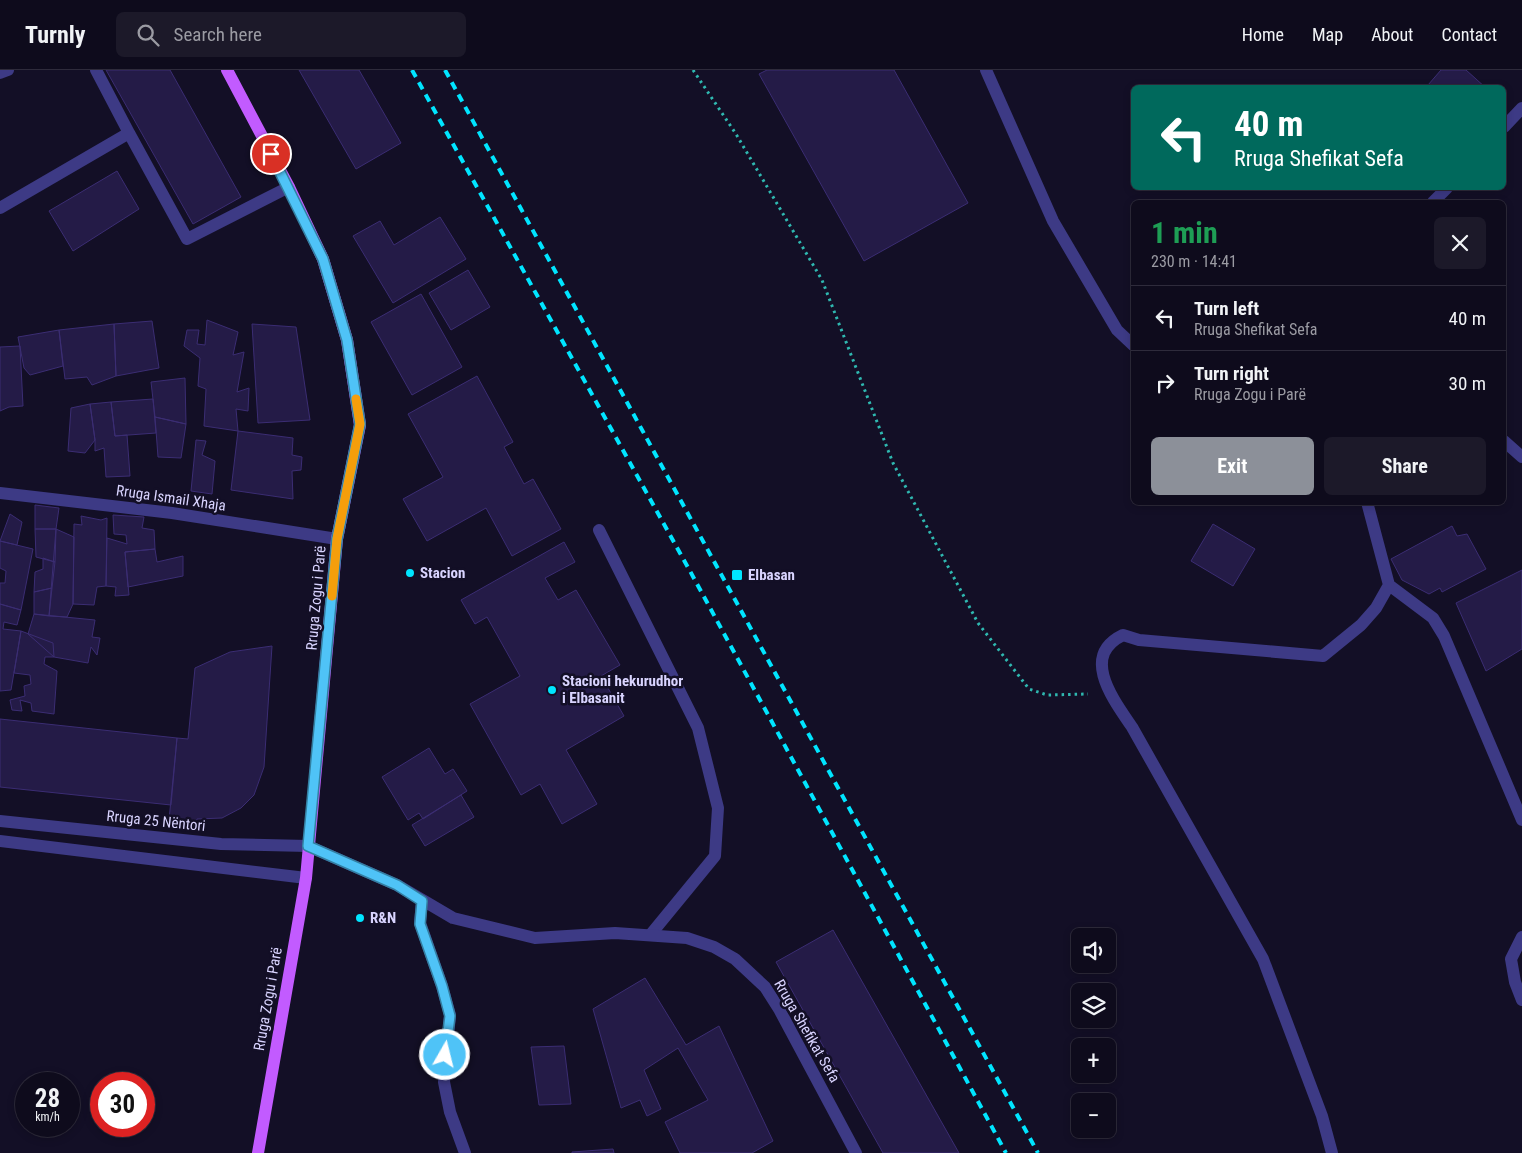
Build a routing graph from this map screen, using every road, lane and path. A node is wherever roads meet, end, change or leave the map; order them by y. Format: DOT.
graph roads {
  1 [pos="8,70"];
  2 [pos="96,70"];
  3 [pos="228,70"];
  4 [pos="692,70"];
  5 [pos="986,70"];
  6 [pos="0,74"];
  7 [pos="1522,108"];
  8 [pos="1506,125"];
  9 [pos="130,134"];
  10 [pos="289,187"];
  11 [pos="1445,190"];
  12 [pos="1435,200"];
  13 [pos="0,208"];
  14 [pos="1131,343"];
  15 [pos="1506,443"];
  16 [pos="1522,457"];
  17 [pos="0,493"];
  18 [pos="1368,505"];
  19 [pos="599,530"];
  20 [pos="337,539"];
  21 [pos="1389,585"];
  22 [pos="1111,696"];
  23 [pos="0,820"];
  24 [pos="1522,820"];
  25 [pos="0,841"];
  26 [pos="308,846"];
  27 [pos="306,878"];
  28 [pos="422,901"];
  29 [pos="651,934"];
  30 [pos="1522,938"];
  31 [pos="1522,1000"];
  32 [pos="258,1153"];
  33 [pos="465,1153"];
  34 [pos="856,1153"];
  35 [pos="1332,1153"];
  1 -- 6 [label="street"];
  2 -- 9 [label="street"];
  3 -- 10 [label="main road, Rruga Zogu i Parë"];
  4 -- 22 [label="path"];
  5 -- 14 [label="street"];
  7 -- 8 [label="street"];
  9 -- 10 [label="street"];
  9 -- 13 [label="street"];
  10 -- 20 [label="main road, Rruga Zogu i Parë"];
  11 -- 12 [label="street"];
  15 -- 16 [label="street"];
  17 -- 20 [label="street, Rruga Ismail Xhaja"];
  18 -- 21 [label="street"];
  19 -- 29 [label="street"];
  20 -- 26 [label="main road, Rruga Zogu i Parë"];
  21 -- 22 [label="street"];
  21 -- 24 [label="street"];
  22 -- 35 [label="street"];
  23 -- 26 [label="street, Rruga 25 Nëntori"];
  25 -- 27 [label="street"];
  26 -- 27 [label="main road, Rruga Zogu i Parë"];
  26 -- 28 [label="street, Rruga Shefikat Sefa"];
  27 -- 32 [label="main road, Rruga Zogu i Parë"];
  28 -- 29 [label="street, Rruga Shefikat Sefa"];
  28 -- 33 [label="street"];
  29 -- 34 [label="street, Rruga Shefikat Sefa"];
  30 -- 31 [label="street"];
}
